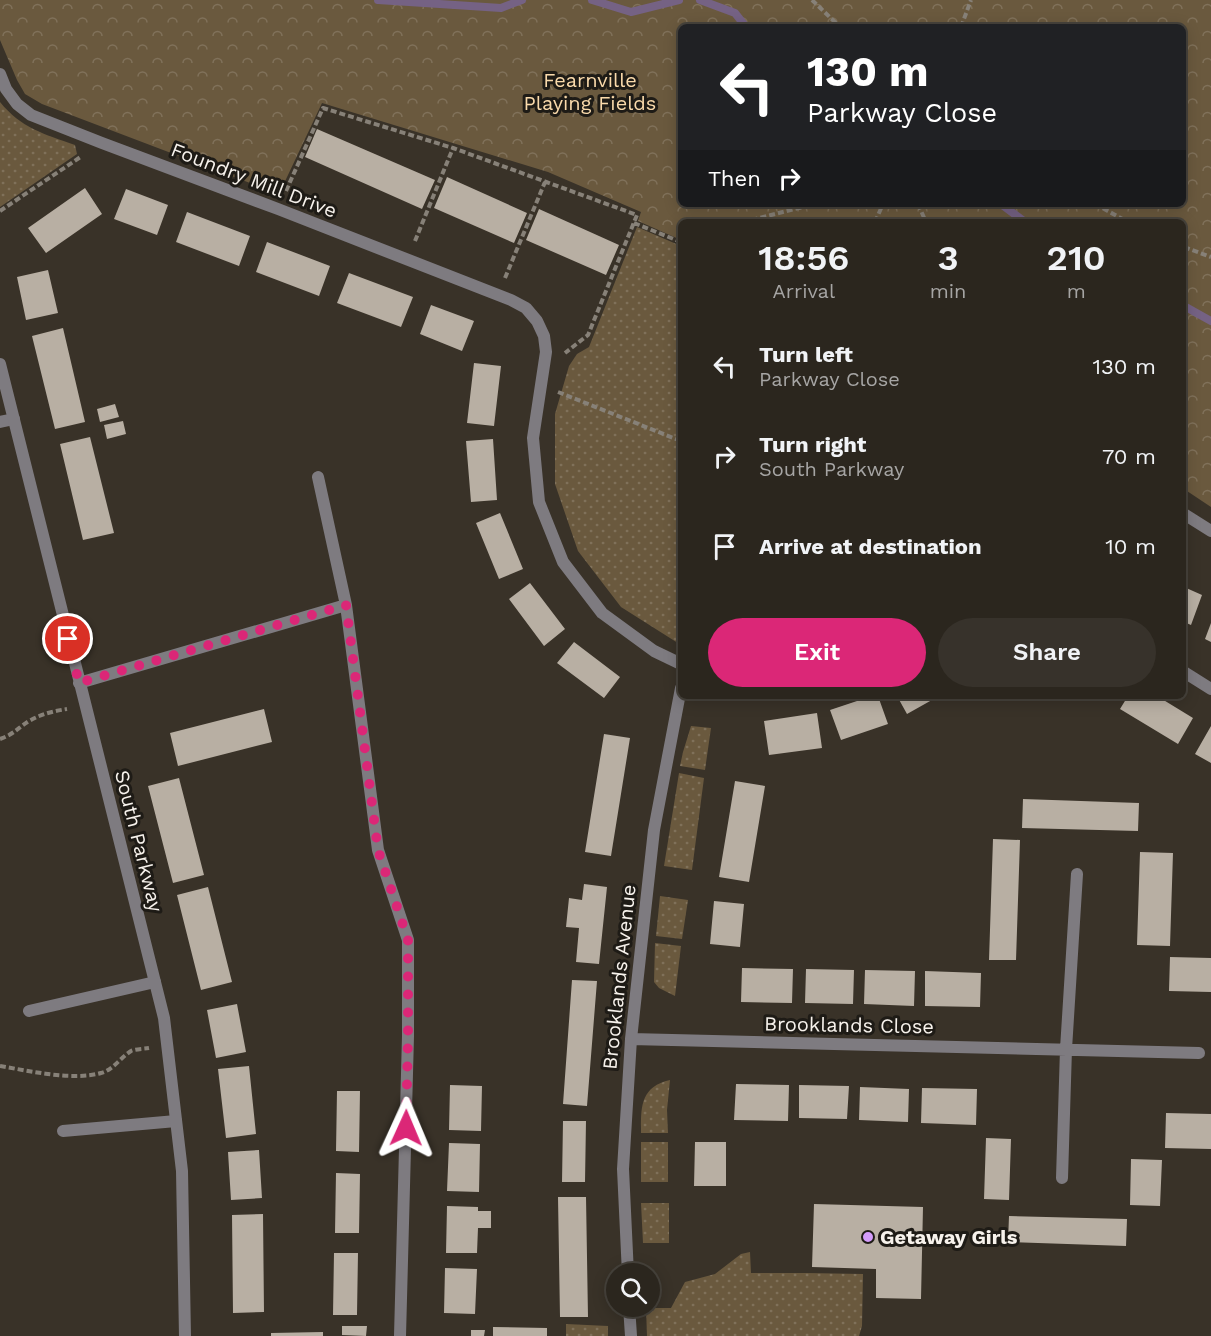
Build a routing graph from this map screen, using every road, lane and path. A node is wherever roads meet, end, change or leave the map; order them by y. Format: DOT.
graph roads {
  1 [pos="812,0"];
  2 [pos="971,0"];
  3 [pos="837,24"];
  4 [pos="962,24"];
  5 [pos="0,74"];
  6 [pos="102,143"];
  7 [pos="453,148"];
  8 [pos="545,182"];
  9 [pos="803,207"];
  10 [pos="1100,207"];
  11 [pos="278,208"];
  12 [pos="0,210"];
  13 [pos="755,219"];
  14 [pos="1122,219"];
  15 [pos="634,223"];
  16 [pos="678,237"];
  17 [pos="673,238"];
  18 [pos="678,240"];
  19 [pos="1186,248"];
  20 [pos="1211,256"];
  21 [pos="407,260"];
  22 [pos="498,296"];
  23 [pos="0,364"];
  24 [pos="543,370"];
  25 [pos="540,385"];
  26 [pos="14,419"];
  27 [pos="0,422"];
  28 [pos="678,440"];
  29 [pos="318,477"];
  30 [pos="1186,515"];
  31 [pos="1211,531"];
  32 [pos="346,605"];
  33 [pos="678,663"];
  34 [pos="1186,673"];
  35 [pos="79,683"];
  36 [pos="1211,689"];
  37 [pos="679,699"];
  38 [pos="86,709"];
  39 [pos="0,739"];
  40 [pos="1077,874"];
  41 [pos="155,982"];
  42 [pos="29,1011"];
  43 [pos="631,1040"];
  44 [pos="167,1046"];
  45 [pos="1066,1049"];
  46 [pos="1199,1053"];
  47 [pos="0,1066"];
  48 [pos="176,1121"];
  49 [pos="63,1131"];
  50 [pos="1062,1178"];
  51 [pos="627,1263"];
  52 [pos="630,1317"];
  53 [pos="185,1336"];
  54 [pos="400,1336"];
  55 [pos="631,1336"];
  1 -- 3 [label="path"];
  2 -- 4 [label="path"];
  5 -- 6 [label="street, Foundry Mill Drive"];
  6 -- 11 [label="street, Foundry Mill Drive"];
  6 -- 12 [label="path"];
  7 -- 8 [label="path"];
  7 -- 11 [label="path"];
  7 -- 21 [label="path"];
  8 -- 15 [label="path"];
  8 -- 22 [label="path"];
  9 -- 13 [label="path"];
  10 -- 14 [label="path"];
  11 -- 21 [label="street, Foundry Mill Drive"];
  15 -- 17 [label="path"];
  15 -- 24 [label="path"];
  16 -- 17 [label="path"];
  17 -- 18 [label="path"];
  19 -- 20 [label="path"];
  21 -- 22 [label="street, Foundry Mill Drive"];
  22 -- 24 [label="street, Foundry Mill Drive"];
  23 -- 26 [label="street, South Parkway"];
  24 -- 25 [label="street"];
  25 -- 28 [label="path"];
  25 -- 33 [label="street"];
  26 -- 27 [label="street"];
  26 -- 35 [label="street, South Parkway"];
  29 -- 32 [label="street"];
  30 -- 31 [label="street"];
  32 -- 35 [label="street"];
  32 -- 54 [label="street"];
  34 -- 36 [label="street"];
  35 -- 38 [label="street, South Parkway"];
  37 -- 43 [label="street, Brooklands Avenue"];
  38 -- 39 [label="path"];
  38 -- 41 [label="street, South Parkway"];
  40 -- 45 [label="street"];
  41 -- 42 [label="street"];
  41 -- 44 [label="street, South Parkway"];
  43 -- 45 [label="street, Brooklands Close"];
  43 -- 51 [label="street, Brooklands Avenue"];
  44 -- 47 [label="path"];
  44 -- 48 [label="street, South Parkway"];
  45 -- 46 [label="street, Brooklands Close"];
  45 -- 50 [label="street"];
  48 -- 49 [label="street"];
  48 -- 53 [label="street, South Parkway"];
  52 -- 55 [label="street"];
}
